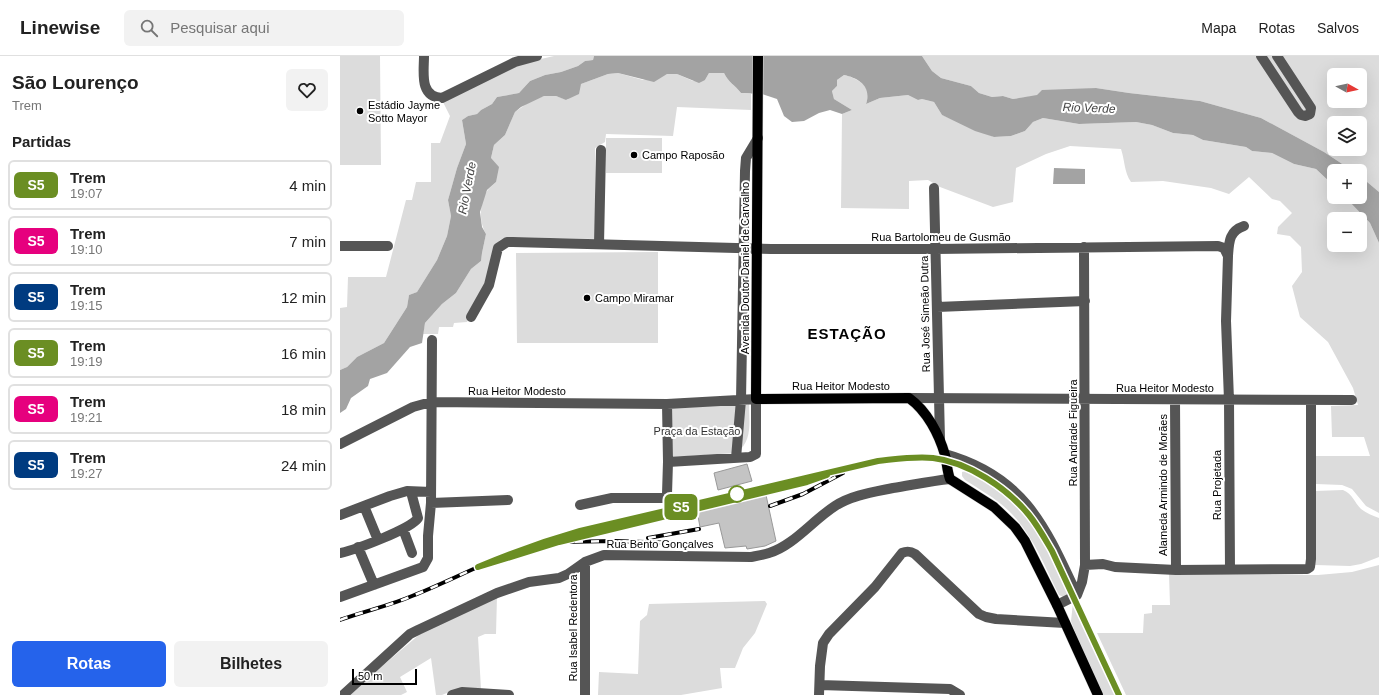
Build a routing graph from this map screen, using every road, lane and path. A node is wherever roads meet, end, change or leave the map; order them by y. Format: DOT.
graph roads {
  1 [pos="424,56"];
  2 [pos="537,56"];
  3 [pos="758,56"];
  4 [pos="1261,56"];
  5 [pos="1277,56"];
  6 [pos="758,138"];
  7 [pos="601,150"];
  8 [pos="934,188"];
  9 [pos="1244,226"];
  10 [pos="599,244"];
  11 [pos="340,246"];
  12 [pos="388,246"];
  13 [pos="1084,247"];
  14 [pos="744,248"];
  15 [pos="756,249"];
  16 [pos="935,249"];
  17 [pos="1228,256"];
  18 [pos="1085,301"];
  19 [pos="937,307"];
  20 [pos="471,317"];
  21 [pos="432,340"];
  22 [pos="909,398"];
  23 [pos="756,399"];
  24 [pos="939,399"];
  25 [pos="1084,399"];
  26 [pos="741,400"];
  27 [pos="1175,400"];
  28 [pos="1229,400"];
  29 [pos="1311,400"];
  30 [pos="1352,400"];
  31 [pos="431,402"];
  32 [pos="667,404"];
  33 [pos="940,439"];
  34 [pos="340,444"];
  35 [pos="945,454"];
  36 [pos="736,458"];
  37 [pos="668,462"];
  38 [pos="950,479"];
  39 [pos="411,492"];
  40 [pos="431,492"];
  41 [pos="508,500"];
  42 [pos="431,503"];
  43 [pos="580,505"];
  44 [pos="364,506"];
  45 [pos="340,515"];
  46 [pos="402,530"];
  47 [pos="378,540"];
  48 [pos="358,547"];
  49 [pos="340,553"];
  50 [pos="412,553"];
  51 [pos="585,562"];
  52 [pos="1085,564"];
  53 [pos="1176,570"];
  54 [pos="1230,570"];
  55 [pos="374,585"];
  56 [pos="1077,594"];
  57 [pos="340,597"];
  58 [pos="1057,605"];
  59 [pos="1065,623"];
  60 [pos="820,690"];
  61 [pos="343,695"];
  62 [pos="452,695"];
  63 [pos="509,695"];
  64 [pos="585,695"];
  65 [pos="960,695"];
  66 [pos="1098,695"];
  1 -- 2 [label="street"];
  3 -- 6 [label="main road, Avenida Doutor Daniel de Carvalho"];
  4 -- 5 [label="street"];
  6 -- 14 [label="street"];
  6 -- 15 [label="main road, Avenida Doutor Daniel de Carvalho"];
  7 -- 10 [label="street"];
  8 -- 16 [label="street, Rua José Simeão Dutra"];
  9 -- 17 [label="street"];
  10 -- 14 [label="street, Rua Bartolomeu de Gusmão"];
  10 -- 20 [label="street, Rua Bartolomeu de Gusmão"];
  11 -- 12 [label="street"];
  13 -- 16 [label="street, Rua Bartolomeu de Gusmão"];
  13 -- 17 [label="street, Rua Bartolomeu de Gusmão"];
  13 -- 18 [label="street, Rua Andrade Figueira"];
  14 -- 15 [label="street, Rua Bartolomeu de Gusmão"];
  14 -- 26 [label="street"];
  15 -- 16 [label="street, Rua Bartolomeu de Gusmão"];
  15 -- 23 [label="main road, Avenida Doutor Daniel de Carvalho"];
  16 -- 19 [label="street, Rua José Simeão Dutra"];
  17 -- 28 [label="street"];
  18 -- 19 [label="street"];
  18 -- 25 [label="street, Rua Andrade Figueira"];
  19 -- 24 [label="street, Rua José Simeão Dutra"];
  21 -- 31 [label="street"];
  22 -- 23 [label="main road, Rua Heitor Modesto"];
  22 -- 24 [label="street, Rua Heitor Modesto"];
  22 -- 33 [label="main road, Rua José Simeão Dutra"];
  23 -- 26 [label="street, Rua Heitor Modesto"];
  23 -- 36 [label="street"];
  24 -- 25 [label="street, Rua Heitor Modesto"];
  24 -- 33 [label="street, Rua José Simeão Dutra"];
  25 -- 27 [label="street, Rua Heitor Modesto"];
  25 -- 52 [label="street, Rua Andrade Figueira"];
  26 -- 32 [label="street, Rua Heitor Modesto"];
  26 -- 36 [label="street"];
  27 -- 28 [label="street, Rua Heitor Modesto"];
  27 -- 53 [label="street, Alameda Armindo de Morães"];
  28 -- 29 [label="street, Rua Heitor Modesto"];
  28 -- 54 [label="street, Rua Projetada"];
  29 -- 30 [label="street, Rua Heitor Modesto"];
  29 -- 54 [label="street"];
  31 -- 32 [label="street, Rua Heitor Modesto"];
  31 -- 34 [label="street, Rua Heitor Modesto"];
  31 -- 40 [label="street"];
  32 -- 37 [label="street"];
  33 -- 35 [label="main road, Rua José Simeão Dutra"];
  35 -- 38 [label="main road, Rua José Simeão Dutra"];
  35 -- 56 [label="street"];
  36 -- 37 [label="street"];
  37 -- 43 [label="street"];
  38 -- 51 [label="street, Rua Bento Gonçalves"];
  38 -- 58 [label="main road"];
  39 -- 40 [label="street"];
  39 -- 44 [label="street"];
  39 -- 46 [label="street"];
  40 -- 42 [label="street"];
  41 -- 42 [label="street"];
  42 -- 55 [label="street"];
  44 -- 45 [label="street"];
  44 -- 47 [label="street"];
  46 -- 47 [label="street"];
  46 -- 50 [label="street"];
  47 -- 48 [label="street"];
  48 -- 49 [label="street"];
  48 -- 55 [label="street"];
  51 -- 61 [label="street, Rua Bento Gonçalves"];
  51 -- 64 [label="street, Rua Isabel Redentora"];
  52 -- 53 [label="street"];
  52 -- 56 [label="street, Rua Andrade Figueira"];
  53 -- 54 [label="street"];
  55 -- 57 [label="street"];
  56 -- 58 [label="street"];
  58 -- 59 [label="main road"];
  59 -- 60 [label="street"];
  59 -- 66 [label="main road"];
  60 -- 65 [label="street"];
  62 -- 63 [label="street"];
}
